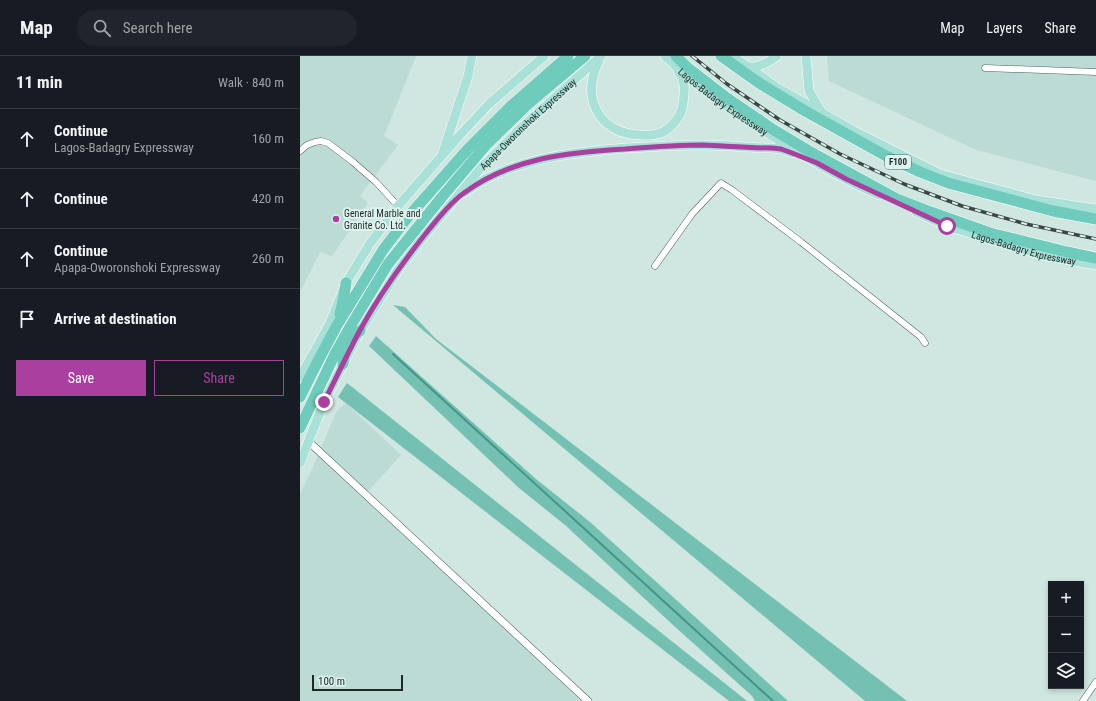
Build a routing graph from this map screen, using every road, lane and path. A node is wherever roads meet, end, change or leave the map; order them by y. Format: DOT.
graph roads {
  1 [pos="472,56"];
  2 [pos="544,56"];
  3 [pos="568,56"];
  4 [pos="585,56"];
  5 [pos="601,56"];
  6 [pos="665,56"];
  7 [pos="721,56"];
  8 [pos="733,56"];
  9 [pos="777,56"];
  10 [pos="806,56"];
  11 [pos="675,61"];
  12 [pos="749,67"];
  13 [pos="985,68"];
  14 [pos="1096,72"];
  15 [pos="822,112"];
  16 [pos="300,151"];
  17 [pos="442,156"];
  18 [pos="817,163"];
  19 [pos="398,206"];
  20 [pos="449,206"];
  21 [pos="1096,209"];
  22 [pos="1096,219"];
  23 [pos="1096,258"];
  24 [pos="1096,265"];
  25 [pos="655,266"];
  26 [pos="346,283"];
  27 [pos="359,290"];
  28 [pos="343,302"];
  29 [pos="333,328"];
  30 [pos="350,333"];
  31 [pos="925,342"];
  32 [pos="343,364"];
  33 [pos="300,377"];
  34 [pos="300,397"];
  35 [pos="300,428"];
  36 [pos="308,441"];
  37 [pos="300,463"];
  38 [pos="1096,682"];
  39 [pos="588,701"];
  40 [pos="1083,701"];
  1 -- 17 [label="main road"];
  2 -- 17 [label="main road"];
  3 -- 27 [label="highway"];
  4 -- 30 [label="highway, Apapa-Oworonshoki Expressway"];
  5 -- 11 [label="main road"];
  5 -- 20 [label="main road, Apapa-Oworonshoki Expressway"];
  6 -- 11 [label="main road, Lagos-Badagry Expressway"];
  7 -- 22 [label="highway, F100"];
  8 -- 12 [label="main road"];
  9 -- 12 [label="main road"];
  10 -- 15 [label="main road"];
  11 -- 18 [label="main road, Lagos-Badagry Expressway"];
  11 -- 23 [label="highway, Lagos-Badagry Expressway"];
  12 -- 15 [label="main road"];
  13 -- 14 [label="street"];
  15 -- 21 [label="main road"];
  16 -- 19 [label="street"];
  17 -- 19 [label="main road"];
  18 -- 20 [label="main road"];
  18 -- 24 [label="main road, Lagos-Badagry Expressway"];
  19 -- 26 [label="main road"];
  20 -- 30 [label="main road, Apapa-Oworonshoki Expressway"];
  25 -- 31 [label="street"];
  26 -- 28 [label="highway"];
  26 -- 29 [label="main road"];
  27 -- 28 [label="highway"];
  27 -- 29 [label="highway"];
  28 -- 29 [label="highway"];
  29 -- 30 [label="highway"];
  29 -- 33 [label="main road"];
  29 -- 34 [label="highway"];
  30 -- 32 [label="highway"];
  30 -- 32 [label="main road, Apapa-Oworonshoki Expressway"];
  30 -- 35 [label="highway"];
  32 -- 36 [label="main road, Apapa-Oworonshoki Expressway"];
  36 -- 37 [label="main road, Apapa-Oworonshoki Expressway"];
  36 -- 39 [label="street"];
  38 -- 40 [label="street"];
}
